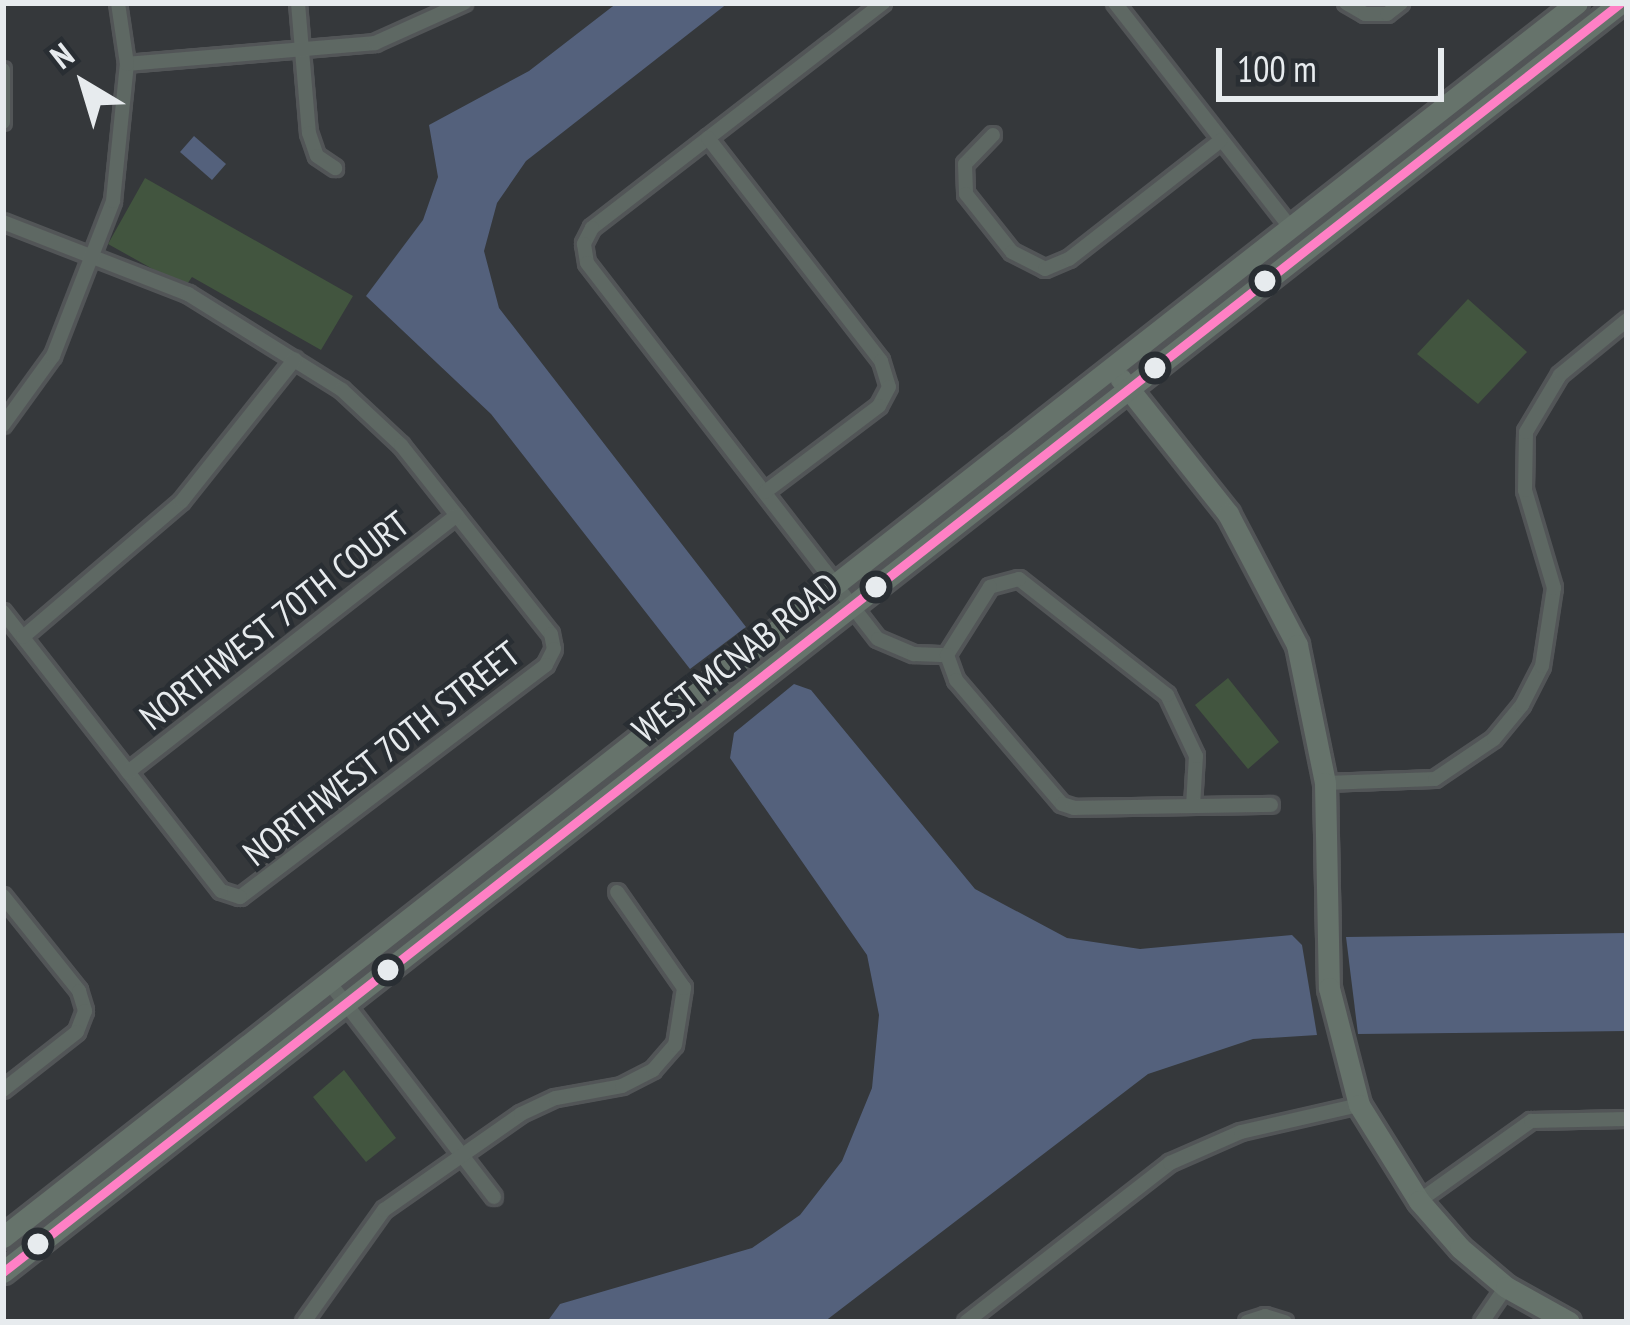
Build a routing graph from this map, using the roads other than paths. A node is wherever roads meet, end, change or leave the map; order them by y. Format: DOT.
graph roads {
  1 [pos="118,3"];
  2 [pos="298,3"];
  3 [pos="464,3"];
  4 [pos="883,3"];
  5 [pos="1115,3"];
  6 [pos="1346,3"];
  7 [pos="1401,3"];
  8 [pos="1577,3"];
  9 [pos="1620,3"];
  10 [pos="301,54"];
  11 [pos="127,64"];
  12 [pos="3,70"];
  13 [pos="3,122"];
  14 [pos="993,135"];
  15 [pos="708,138"];
  16 [pos="1220,141"];
  17 [pos="335,168"];
  18 [pos="3,222"];
  19 [pos="1290,227"];
  20 [pos="94,255"];
  21 [pos="1627,320"];
  22 [pos="295,359"];
  23 [pos="1111,368"];
  24 [pos="1128,388"];
  25 [pos="3,425"];
  26 [pos="765,493"];
  27 [pos="457,515"];
  28 [pos="836,584"];
  29 [pos="854,607"];
  30 [pos="3,612"];
  31 [pos="23,638"];
  32 [pos="947,655"];
  33 [pos="128,772"];
  34 [pos="1325,784"];
  35 [pos="1271,805"];
  36 [pos="1193,806"];
  37 [pos="617,892"];
  38 [pos="3,896"];
  39 [pos="329,982"];
  40 [pos="346,1004"];
  41 [pos="3,1090"];
  42 [pos="1359,1105"];
  43 [pos="1627,1119"];
  44 [pos="462,1154"];
  45 [pos="494,1196"];
  46 [pos="1419,1201"];
  47 [pos="3,1237"];
  48 [pos="3,1272"];
  49 [pos="1506,1287"];
  50 [pos="304,1322"];
  51 [pos="966,1322"];
  52 [pos="1247,1322"];
  53 [pos="1285,1322"];
  54 [pos="1482,1322"];
  55 [pos="1569,1322"];
  1 -- 11 [label="street"];
  2 -- 10 [label="street"];
  3 -- 10 [label="street"];
  4 -- 15 [label="street"];
  5 -- 16 [label="street"];
  6 -- 7 [label="street"];
  8 -- 19 [label="main road, WEST MCNAB ROAD"];
  9 -- 24 [label="main road, WEST MCNAB ROAD"];
  10 -- 11 [label="street"];
  10 -- 17 [label="street"];
  11 -- 20 [label="street"];
  12 -- 13 [label="street"];
  14 -- 16 [label="street"];
  15 -- 26 [label="street"];
  15 -- 26 [label="street"];
  16 -- 19 [label="street"];
  18 -- 20 [label="street"];
  19 -- 23 [label="main road, WEST MCNAB ROAD"];
  20 -- 22 [label="street"];
  20 -- 25 [label="street"];
  21 -- 34 [label="street"];
  22 -- 27 [label="street"];
  22 -- 31 [label="street"];
  23 -- 24 [label="main road"];
  23 -- 28 [label="main road, WEST MCNAB ROAD"];
  24 -- 29 [label="main road, WEST MCNAB ROAD"];
  24 -- 34 [label="main road"];
  26 -- 28 [label="street"];
  27 -- 33 [label="street, NORTHWEST 70TH COURT"];
  27 -- 33 [label="street, NORTHWEST 70TH STREET"];
  28 -- 29 [label="street"];
  28 -- 39 [label="main road, WEST MCNAB ROAD"];
  29 -- 32 [label="street"];
  29 -- 40 [label="main road, WEST MCNAB ROAD"];
  30 -- 31 [label="street"];
  31 -- 33 [label="street"];
  32 -- 36 [label="street"];
  32 -- 36 [label="street"];
  34 -- 42 [label="main road"];
  35 -- 36 [label="street"];
  37 -- 44 [label="street"];
  38 -- 41 [label="street"];
  39 -- 40 [label="street"];
  39 -- 47 [label="main road, WEST MCNAB ROAD"];
  40 -- 44 [label="street"];
  40 -- 48 [label="main road, WEST MCNAB ROAD"];
  42 -- 46 [label="main road"];
  42 -- 51 [label="street"];
  43 -- 46 [label="street"];
  44 -- 45 [label="street"];
  44 -- 50 [label="street"];
  46 -- 49 [label="main road"];
  49 -- 54 [label="street"];
  49 -- 55 [label="main road"];
  52 -- 53 [label="street"];
}
